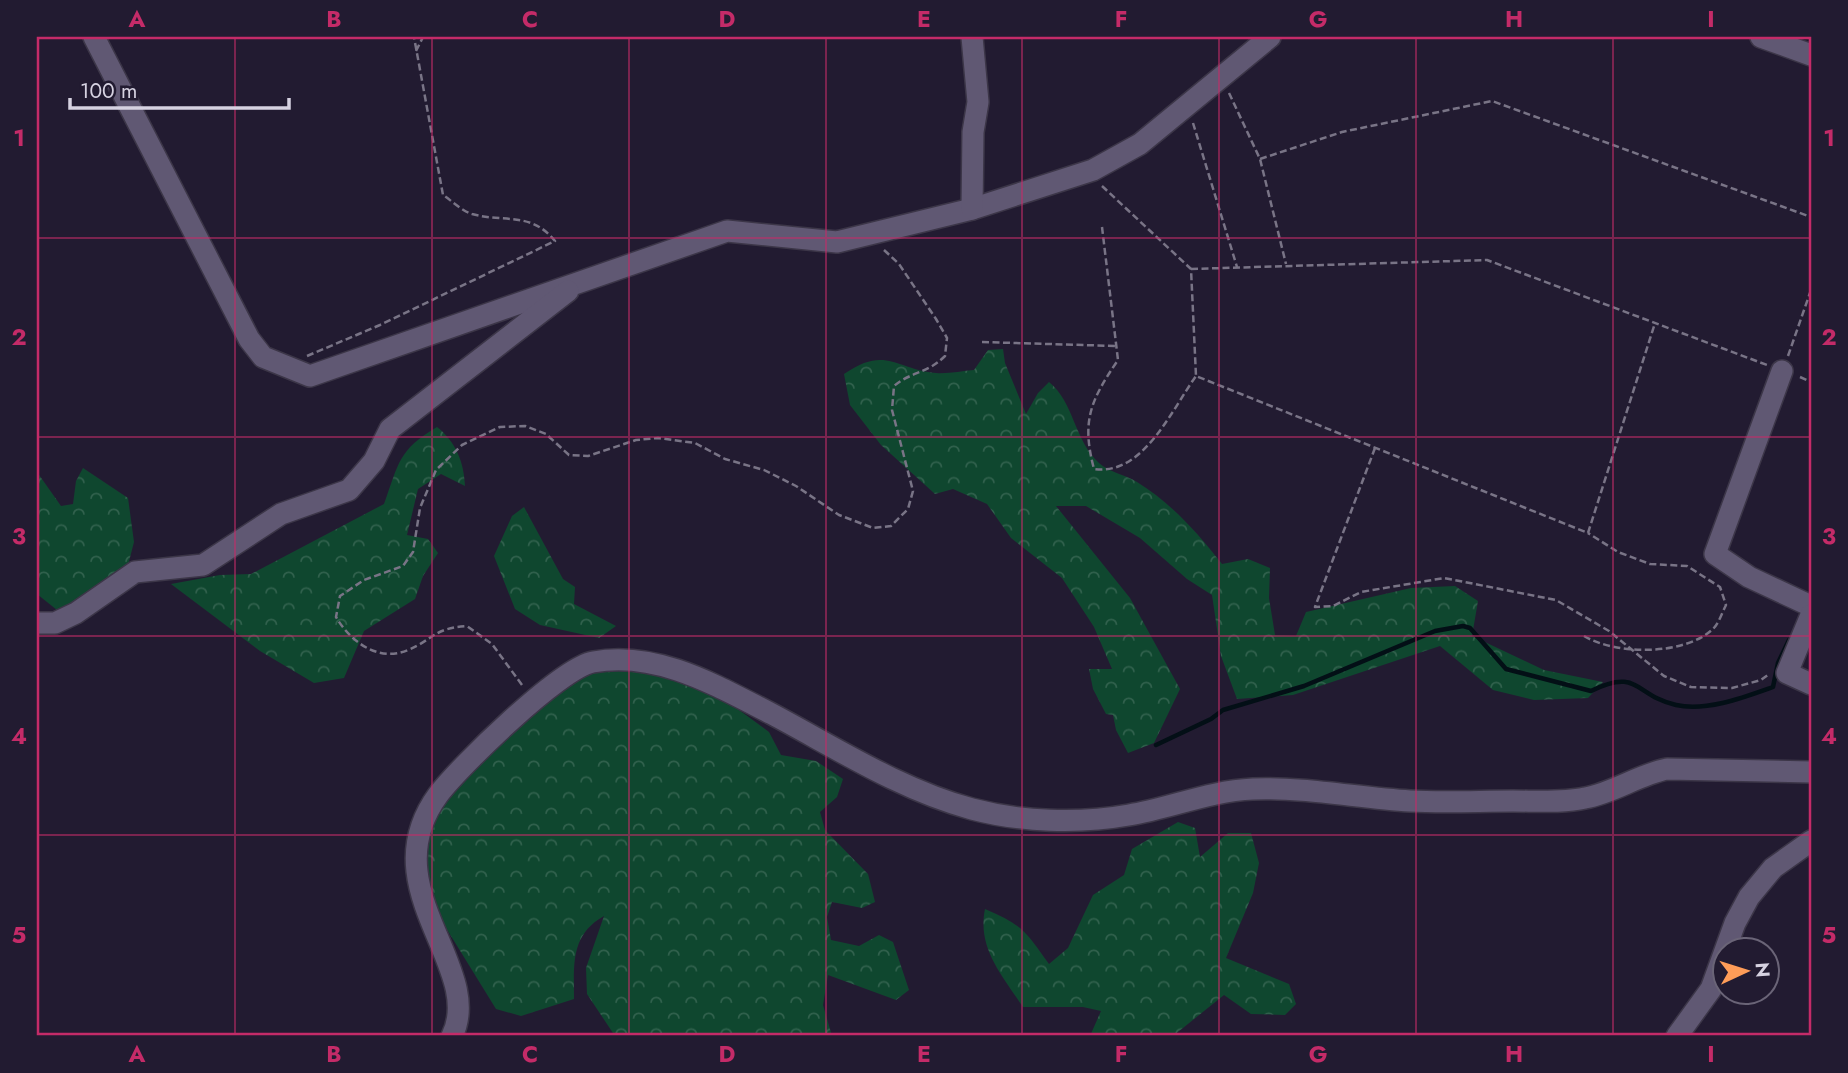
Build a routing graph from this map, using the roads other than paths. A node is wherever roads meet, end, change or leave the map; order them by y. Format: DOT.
graph roads {
  1 [pos="94,37"];
  2 [pos="972,37"];
  3 [pos="1270,37"];
  4 [pos="1762,37"];
  5 [pos="1811,55"];
  6 [pos="972,209"];
  7 [pos="580,281"];
  8 [pos="1782,371"];
  9 [pos="1811,606"];
  10 [pos="1811,614"];
  11 [pos="37,623"];
  12 [pos="1811,684"];
  13 [pos="1811,772"];
  14 [pos="1811,841"];
  15 [pos="452,1036"];
  16 [pos="1677,1036"];
  1 -- 7 [label="street"];
  2 -- 6 [label="street"];
  3 -- 6 [label="street"];
  4 -- 5 [label="street"];
  6 -- 7 [label="street"];
  7 -- 11 [label="street"];
  8 -- 9 [label="street"];
  10 -- 12 [label="street"];
  13 -- 15 [label="street"];
  14 -- 16 [label="street"];
}
